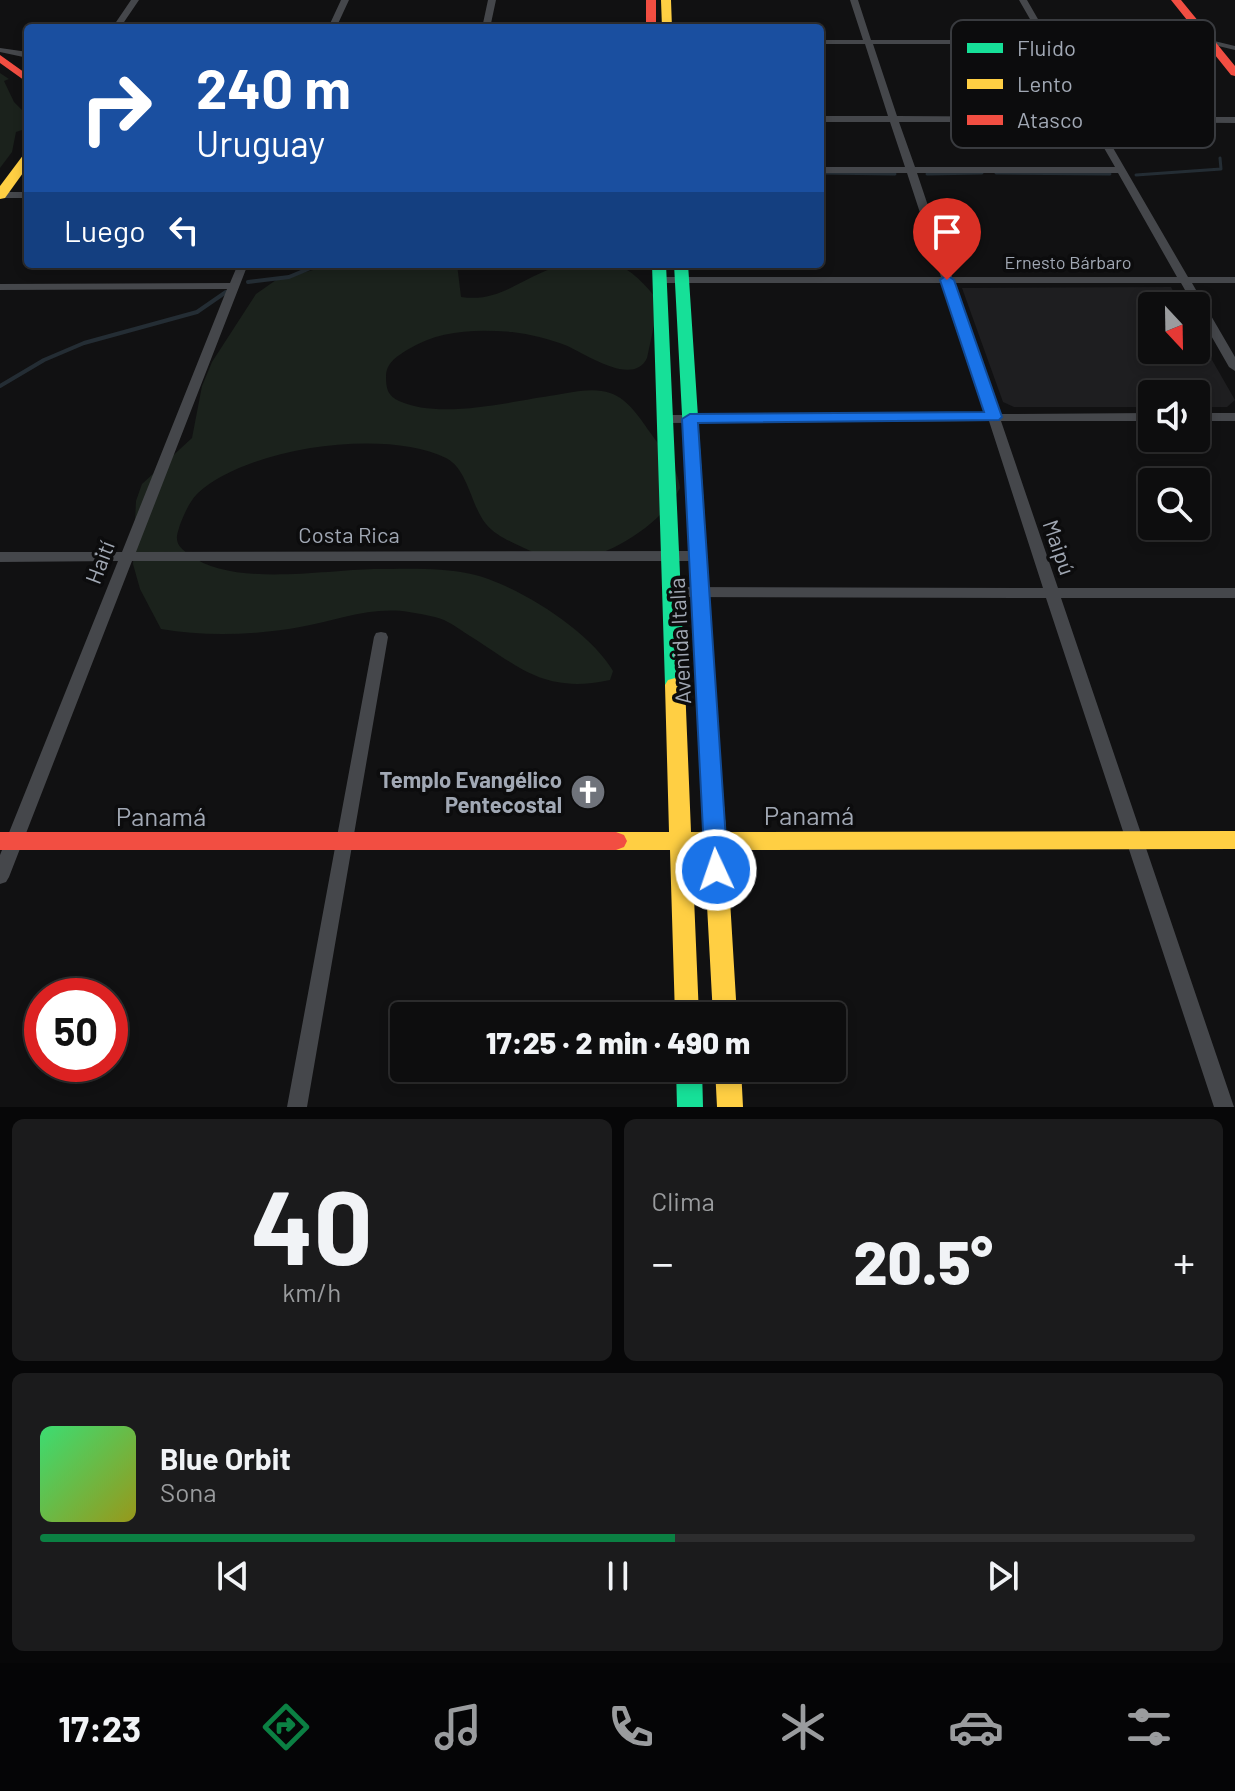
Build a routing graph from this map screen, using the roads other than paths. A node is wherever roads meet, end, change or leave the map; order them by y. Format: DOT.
graph roads {
  1 [pos="135,0"];
  2 [pos="345,0"];
  3 [pos="492,0"];
  4 [pos="651,0"];
  5 [pos="666,0"];
  6 [pos="854,0"];
  7 [pos="1023,0"];
  8 [pos="1176,0"];
  9 [pos="1034,20"];
  10 [pos="1192,20"];
  11 [pos="119,24"];
  12 [pos="334,24"];
  13 [pos="487,24"];
  14 [pos="651,24"];
  15 [pos="667,24"];
  16 [pos="824,42"];
  17 [pos="868,42"];
  18 [pos="951,42"];
  19 [pos="1215,43"];
  20 [pos="1215,48"];
  21 [pos="1235,48"];
  22 [pos="0,50"];
  23 [pos="24,54"];
  24 [pos="0,58"];
  25 [pos="1235,73"];
  26 [pos="24,77"];
  27 [pos="824,119"];
  28 [pos="894,119"];
  29 [pos="951,119"];
  30 [pos="1215,120"];
  31 [pos="1235,120"];
  32 [pos="1109,148"];
  33 [pos="24,162"];
  34 [pos="824,170"];
  35 [pos="911,170"];
  36 [pos="1122,170"];
  37 [pos="0,195"];
  38 [pos="24,195"];
  39 [pos="242,268"];
  40 [pos="660,272"];
  41 [pos="681,272"];
  42 [pos="947,280"];
  43 [pos="1185,280"];
  44 [pos="1235,280"];
  45 [pos="235,286"];
  46 [pos="0,287"];
  47 [pos="1235,367"];
  48 [pos="993,417"];
  49 [pos="1138,417"];
  50 [pos="1210,417"];
  51 [pos="1235,417"];
  52 [pos="665,419"];
  53 [pos="690,419"];
  54 [pos="670,555"];
  55 [pos="698,556"];
  56 [pos="0,557"];
  57 [pos="125,557"];
  58 [pos="671,592"];
  59 [pos="701,593"];
  60 [pos="1052,593"];
  61 [pos="1235,593"];
  62 [pos="381,637"];
  63 [pos="715,840"];
  64 [pos="1135,840"];
  65 [pos="1235,840"];
  66 [pos="7,841"];
  67 [pos="344,841"];
  68 [pos="681,841"];
  69 [pos="0,877"];
  70 [pos="687,1002"];
  71 [pos="724,1002"];
  72 [pos="689,1082"];
  73 [pos="729,1082"];
  74 [pos="297,1107"];
  75 [pos="690,1107"];
  76 [pos="730,1107"];
  77 [pos="1224,1107"];
  1 -- 11 [label="street"];
  2 -- 12 [label="street"];
  3 -- 13 [label="street"];
  4 -- 14 [label="main road"];
  5 -- 15 [label="main road"];
  6 -- 17 [label="street, Maipú"];
  7 -- 9 [label="street"];
  8 -- 10 [label="main road"];
  16 -- 17 [label="street"];
  17 -- 18 [label="street"];
  17 -- 28 [label="street, Maipú"];
  19 -- 21 [label="street"];
  20 -- 25 [label="main road"];
  22 -- 23 [label="street"];
  24 -- 26 [label="main road"];
  27 -- 28 [label="street"];
  28 -- 29 [label="street"];
  28 -- 35 [label="street, Maipú"];
  30 -- 31 [label="street"];
  32 -- 36 [label="street"];
  33 -- 37 [label="main road"];
  34 -- 35 [label="street"];
  35 -- 36 [label="street"];
  35 -- 42 [label="street, Maipú"];
  36 -- 43 [label="street"];
  37 -- 38 [label="street"];
  39 -- 45 [label="street, Haití"];
  40 -- 41 [label="street, Ernesto Bárbaro"];
  40 -- 52 [label="main road, Avenida Italia"];
  41 -- 42 [label="street, Ernesto Bárbaro"];
  41 -- 53 [label="main road, Avenida Italia"];
  42 -- 43 [label="street, Ernesto Bárbaro"];
  42 -- 48 [label="street, Maipú"];
  43 -- 44 [label="street, Ernesto Bárbaro"];
  43 -- 47 [label="street"];
  45 -- 46 [label="street"];
  45 -- 57 [label="street, Haití"];
  48 -- 49 [label="street"];
  48 -- 53 [label="street"];
  48 -- 60 [label="street, Maipú"];
  50 -- 51 [label="street"];
  52 -- 53 [label="street"];
  52 -- 54 [label="main road, Avenida Italia"];
  53 -- 55 [label="main road, Avenida Italia"];
  54 -- 55 [label="street, Costa Rica"];
  54 -- 57 [label="street, Costa Rica"];
  54 -- 58 [label="main road, Avenida Italia"];
  55 -- 59 [label="main road, Avenida Italia"];
  56 -- 57 [label="street, Costa Rica"];
  57 -- 66 [label="street, Haití"];
  58 -- 59 [label="street"];
  58 -- 68 [label="main road, Avenida Italia"];
  59 -- 60 [label="street"];
  59 -- 63 [label="main road, Avenida Italia"];
  60 -- 61 [label="street"];
  60 -- 64 [label="street, Maipú"];
  62 -- 67 [label="street"];
  63 -- 64 [label="main road, Panamá"];
  63 -- 68 [label="main road, Panamá"];
  63 -- 71 [label="main road, Avenida Italia"];
  64 -- 65 [label="main road, Panamá"];
  64 -- 77 [label="street, Maipú"];
  66 -- 67 [label="main road, Panamá"];
  66 -- 69 [label="street, Haití"];
  67 -- 68 [label="main road, Panamá"];
  67 -- 74 [label="street"];
  68 -- 70 [label="main road, Avenida Italia"];
  72 -- 75 [label="main road"];
  73 -- 76 [label="main road"];
}
